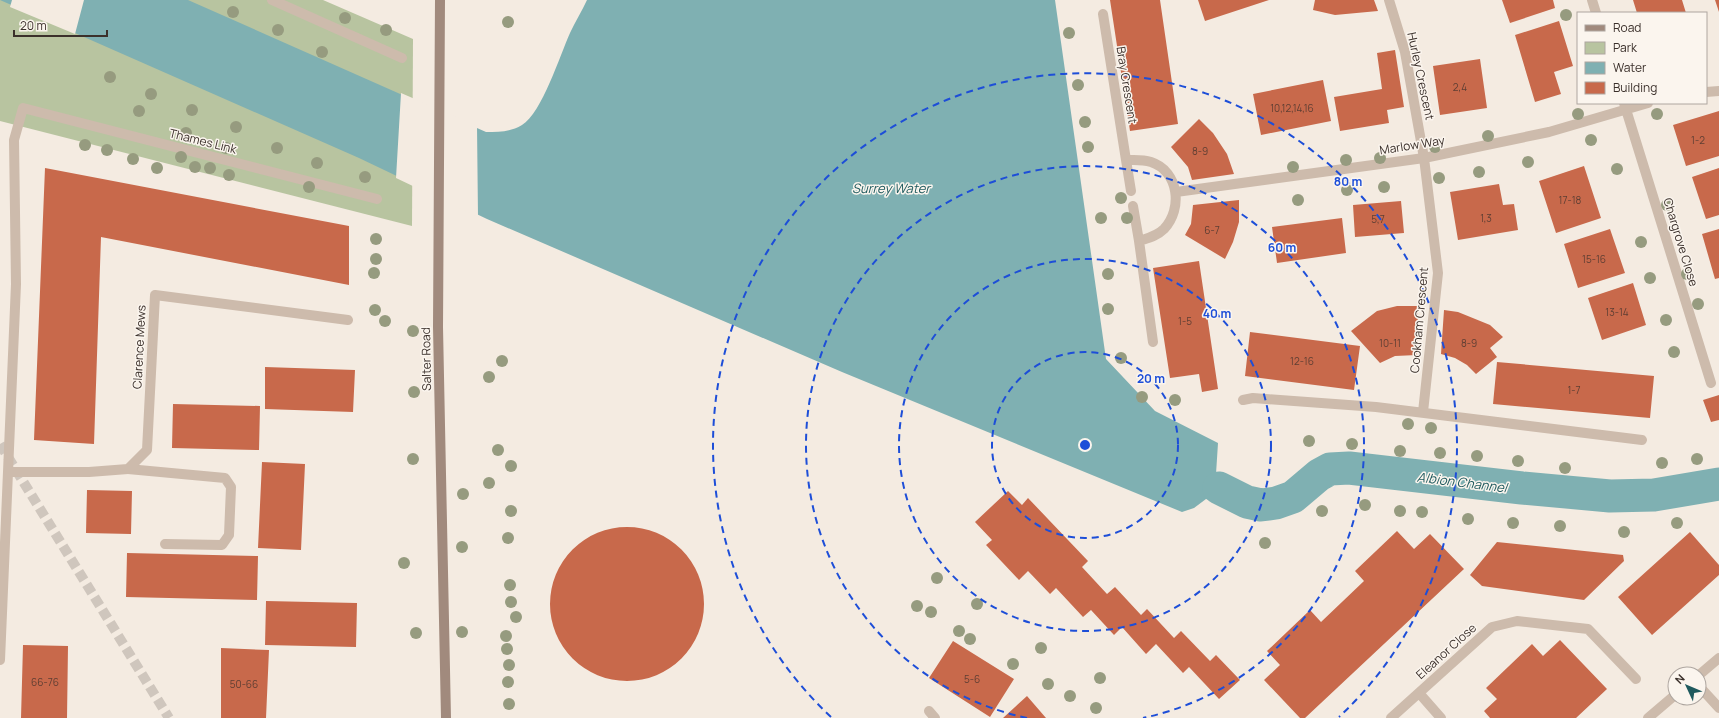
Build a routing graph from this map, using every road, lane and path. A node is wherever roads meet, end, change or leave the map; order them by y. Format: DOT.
graph roads {
  1 [pos="272,0"];
  2 [pos="440,0"];
  3 [pos="1389,0"];
  4 [pos="1592,0"];
  5 [pos="1596,12"];
  6 [pos="1103,14"];
  7 [pos="402,58"];
  8 [pos="1719,91"];
  9 [pos="1707,92"];
  10 [pos="1640,104"];
  11 [pos="1625,106"];
  12 [pos="1424,158"];
  13 [pos="1126,160"];
  14 [pos="1131,191"];
  15 [pos="1176,192"];
  16 [pos="377,200"];
  17 [pos="1133,206"];
  18 [pos="1139,241"];
  19 [pos="348,320"];
  20 [pos="1153,342"];
  21 [pos="1711,384"];
  22 [pos="1243,400"];
  23 [pos="1424,412"];
  24 [pos="1642,440"];
  25 [pos="128,469"];
  26 [pos="9,472"];
  27 [pos="165,544"];
  28 [pos="1719,658"];
  29 [pos="0,660"];
  30 [pos="1707,668"];
  31 [pos="1636,679"];
  32 [pos="1419,693"];
  33 [pos="1707,695"];
  34 [pos="1667,702"];
  35 [pos="1719,708"];
  36 [pos="446,718"];
  37 [pos="1391,718"];
  38 [pos="1441,718"];
  39 [pos="1648,718"];
  1 -- 7 [label="street"];
  2 -- 36 [label="main road, Salter Road"];
  3 -- 12 [label="street, Hurley Crescent"];
  4 -- 5 [label="street"];
  6 -- 13 [label="street, Bray Crescent"];
  8 -- 9 [label="street"];
  10 -- 11 [label="street, Marlow Way"];
  11 -- 12 [label="street, Marlow Way"];
  11 -- 21 [label="street, Chargrove Close"];
  12 -- 15 [label="street, Marlow Way"];
  12 -- 23 [label="street, Cookham Crescent"];
  13 -- 14 [label="street, Bray Crescent"];
  13 -- 15 [label="street"];
  15 -- 18 [label="street"];
  16 -- 26 [label="street, Thames Link"];
  17 -- 18 [label="street"];
  18 -- 20 [label="street"];
  19 -- 25 [label="street, Clarence Mews"];
  22 -- 23 [label="street"];
  23 -- 24 [label="street"];
  25 -- 26 [label="street"];
  25 -- 27 [label="street"];
  26 -- 29 [label="street"];
  28 -- 30 [label="street"];
  31 -- 32 [label="street, Eleanor Close"];
  32 -- 37 [label="street, Eleanor Close"];
  32 -- 38 [label="street, Eleanor Close"];
  33 -- 35 [label="street"];
  34 -- 39 [label="street"];
}
